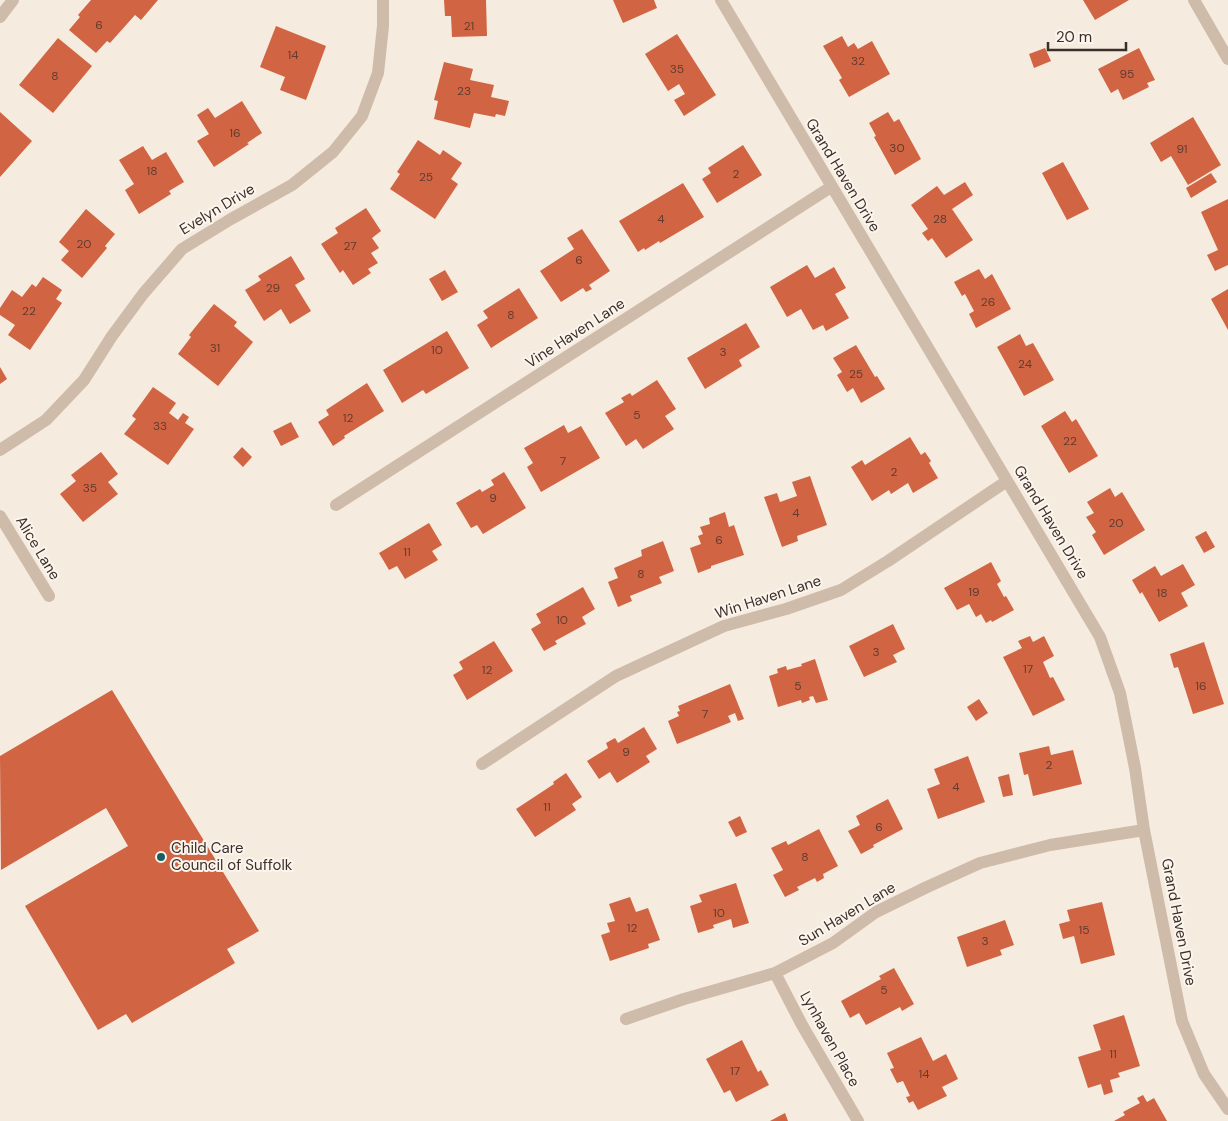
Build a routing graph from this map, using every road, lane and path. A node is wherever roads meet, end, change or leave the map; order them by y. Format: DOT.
graph roads {
  1 [pos="14,0"];
  2 [pos="383,0"];
  3 [pos="721,0"];
  4 [pos="1194,0"];
  5 [pos="0,17"];
  6 [pos="1224,43"];
  7 [pos="1228,59"];
  8 [pos="831,187"];
  9 [pos="0,450"];
  10 [pos="1007,481"];
  11 [pos="336,506"];
  12 [pos="0,516"];
  13 [pos="49,596"];
  14 [pos="482,764"];
  15 [pos="1144,830"];
  16 [pos="775,973"];
  17 [pos="626,1019"];
  18 [pos="1228,1109"];
  19 [pos="858,1121"];
  1 -- 5 [label="street"];
  2 -- 9 [label="street, Evelyn Drive"];
  3 -- 8 [label="street, Grand Haven Drive"];
  4 -- 6 [label="street"];
  6 -- 7 [label="street"];
  8 -- 10 [label="street, Grand Haven Drive"];
  8 -- 11 [label="street, Vine Haven Lane"];
  10 -- 14 [label="street, Win Haven Lane"];
  10 -- 15 [label="street, Grand Haven Drive"];
  12 -- 13 [label="street, Alice Lane"];
  15 -- 16 [label="street, Sun Haven Lane"];
  15 -- 18 [label="street, Grand Haven Drive"];
  16 -- 17 [label="street, Sun Haven Lane"];
  16 -- 19 [label="street, Lynhaven Place"];
}
